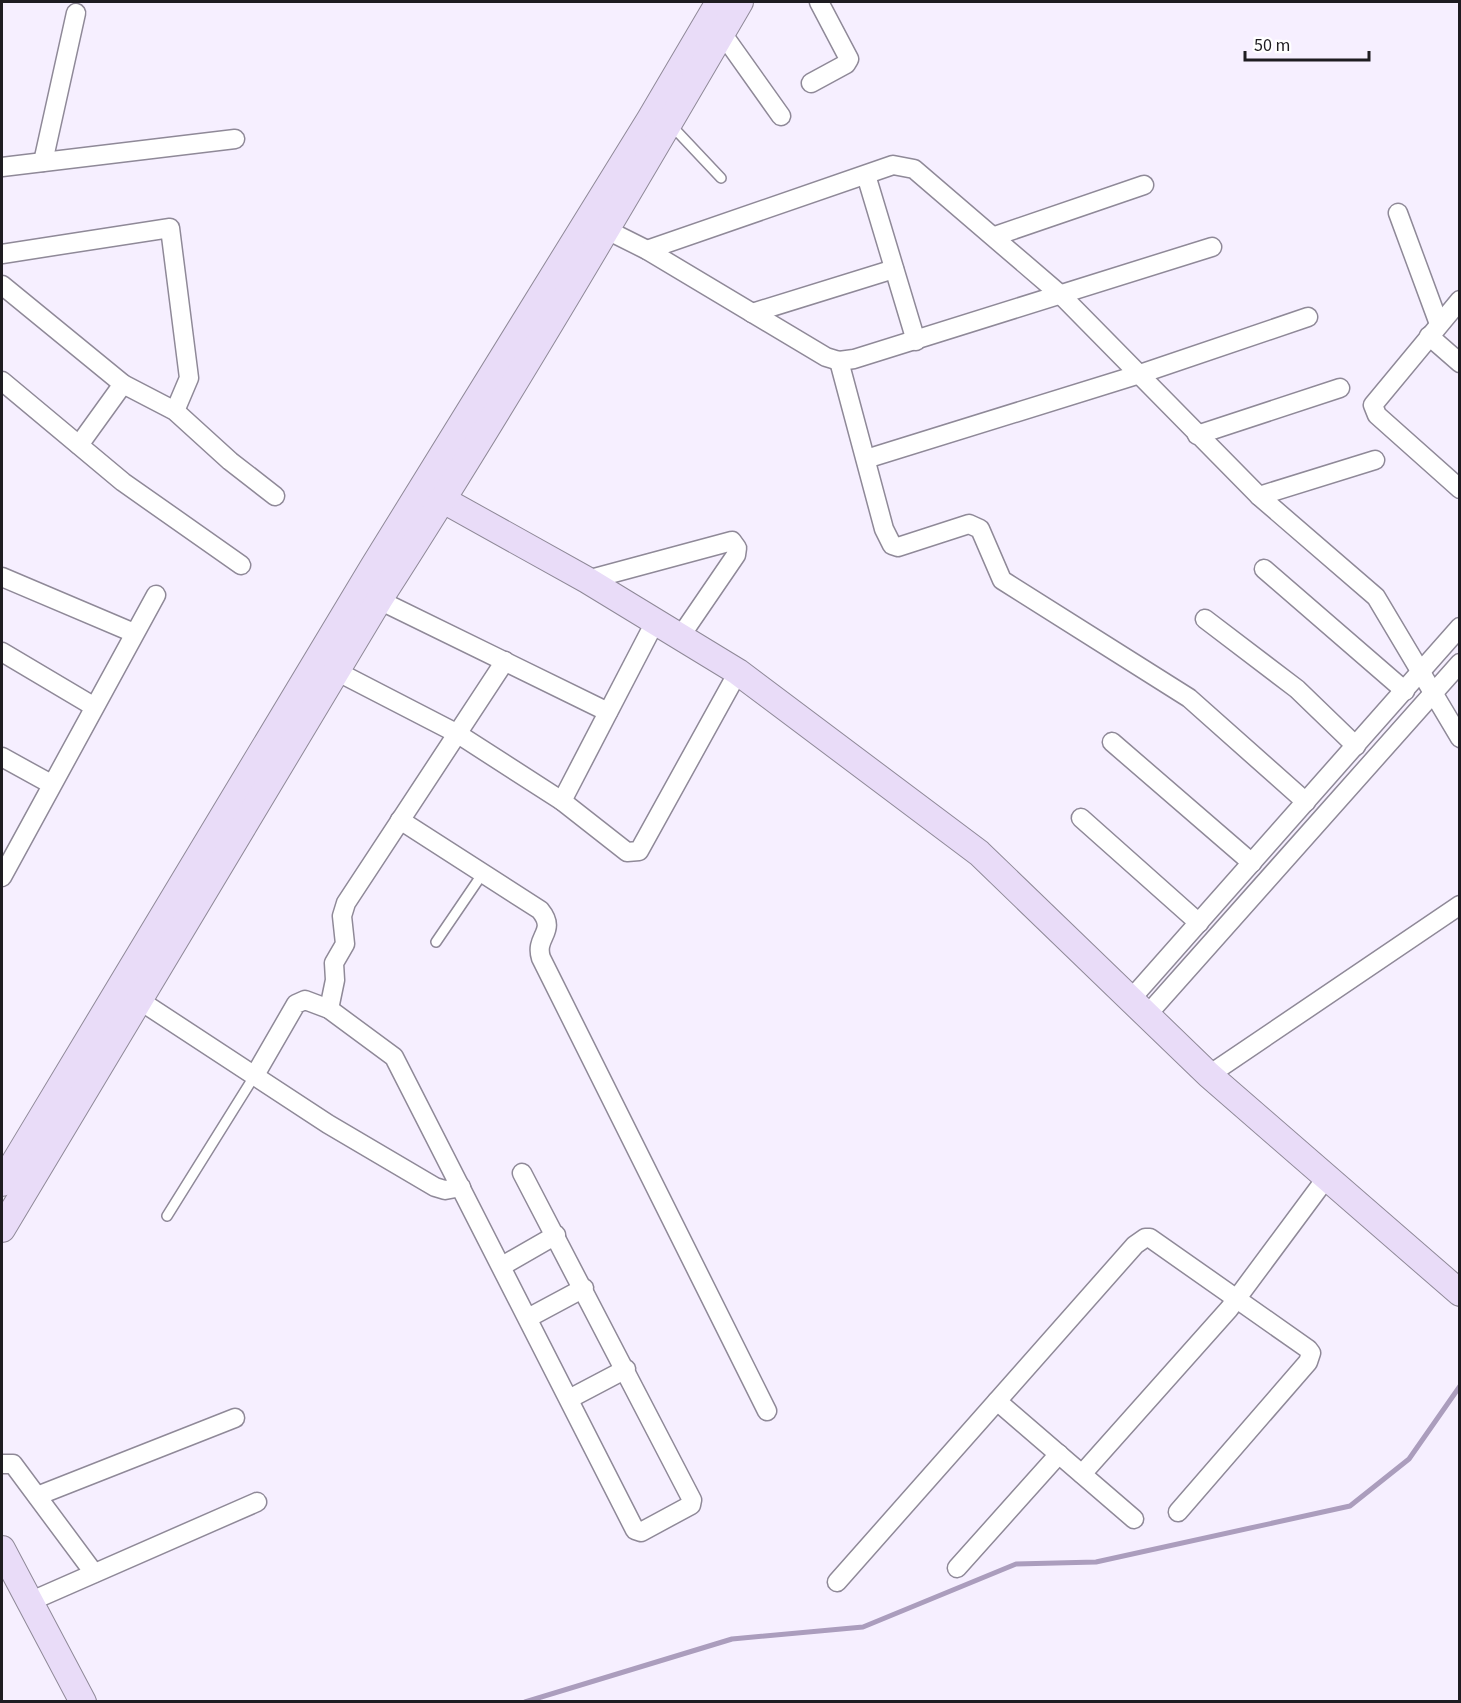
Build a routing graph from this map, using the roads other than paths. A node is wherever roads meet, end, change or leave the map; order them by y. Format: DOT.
graph roads {
  1 [pos="719,2"];
  2 [pos="740,2"];
  3 [pos="819,2"];
  4 [pos="76,13"];
  5 [pos="722,33"];
  6 [pos="811,83"];
  7 [pos="781,116"];
  8 [pos="669,123"];
  9 [pos="235,139"];
  10 [pos="43,162"];
  11 [pos="2,167"];
  12 [pos="866,175"];
  13 [pos="721,178"];
  14 [pos="1144,185"];
  15 [pos="1398,213"];
  16 [pos="607,230"];
  17 [pos="995,236"];
  18 [pos="1212,247"];
  19 [pos="647,250"];
  20 [pos="2,254"];
  21 [pos="894,269"];
  22 [pos="2,285"];
  23 [pos="1062,296"];
  24 [pos="1460,300"];
  25 [pos="752,313"];
  26 [pos="1308,316"];
  27 [pos="1434,330"];
  28 [pos="916,340"];
  29 [pos="840,361"];
  30 [pos="1460,363"];
  31 [pos="1140,374"];
  32 [pos="2,381"];
  33 [pos="123,384"];
  34 [pos="1340,388"];
  35 [pos="175,411"];
  36 [pos="1197,435"];
  37 [pos="80,445"];
  38 [pos="866,459"];
  39 [pos="1375,460"];
  40 [pos="1460,489"];
  41 [pos="433,494"];
  42 [pos="275,496"];
  43 [pos="1259,496"];
  44 [pos="240,565"];
  45 [pos="1264,569"];
  46 [pos="2,577"];
  47 [pos="586,580"];
  48 [pos="156,595"];
  49 [pos="379,600"];
  50 [pos="1204,619"];
  51 [pos="655,622"];
  52 [pos="1460,627"];
  53 [pos="134,633"];
  54 [pos="680,637"];
  55 [pos="2,652"];
  56 [pos="505,661"];
  57 [pos="1460,663"];
  58 [pos="336,671"];
  59 [pos="738,672"];
  60 [pos="1422,673"];
  61 [pos="1405,691"];
  62 [pos="1434,693"];
  63 [pos="93,706"];
  64 [pos="608,712"];
  65 [pos="458,734"];
  66 [pos="1460,738"];
  67 [pos="1112,742"];
  68 [pos="1356,746"];
  69 [pos="2,757"];
  70 [pos="51,784"];
  71 [pos="562,801"];
  72 [pos="1306,802"];
  73 [pos="1081,818"];
  74 [pos="400,820"];
  75 [pos="1274,838"];
  76 [pos="1291,855"];
  77 [pos="1252,863"];
  78 [pos="483,873"];
  79 [pos="2,877"];
  80 [pos="1460,905"];
  81 [pos="1199,923"];
  82 [pos="436,942"];
  83 [pos="139,1000"];
  84 [pos="1139,1007"];
  85 [pos="329,1009"];
  86 [pos="1200,1066"];
  87 [pos="255,1075"];
  88 [pos="522,1173"];
  89 [pos="1327,1177"];
  90 [pos="2,1183"];
  91 [pos="461,1187"];
  92 [pos="167,1216"];
  93 [pos="2,1228"];
  94 [pos="555,1235"];
  95 [pos="502,1266"];
  96 [pos="584,1288"];
  97 [pos="1460,1293"];
  98 [pos="1237,1297"];
  99 [pos="528,1318"];
  100 [pos="626,1369"];
  101 [pos="569,1399"];
  102 [pos="997,1401"];
  103 [pos="767,1411"];
  104 [pos="235,1418"];
  105 [pos="1059,1454"];
  106 [pos="2,1464"];
  107 [pos="1082,1474"];
  108 [pos="37,1496"];
  109 [pos="257,1502"];
  110 [pos="1178,1512"];
  111 [pos="1134,1519"];
  112 [pos="2,1549"];
  113 [pos="957,1568"];
  114 [pos="94,1573"];
  115 [pos="837,1582"];
  116 [pos="29,1602"];
  117 [pos="83,1701"];
  1 -- 41 [label="main road"];
  2 -- 5 [label="main road"];
  3 -- 6 [label="street"];
  4 -- 10 [label="street"];
  5 -- 7 [label="street"];
  5 -- 8 [label="main road"];
  8 -- 13 [label="lane"];
  8 -- 16 [label="main road"];
  9 -- 10 [label="street"];
  10 -- 11 [label="street"];
  12 -- 17 [label="street"];
  12 -- 19 [label="street"];
  12 -- 21 [label="street"];
  14 -- 17 [label="street"];
  15 -- 27 [label="street"];
  16 -- 19 [label="street"];
  16 -- 41 [label="main road"];
  17 -- 23 [label="street"];
  18 -- 23 [label="street"];
  19 -- 25 [label="street"];
  20 -- 35 [label="street"];
  21 -- 25 [label="street"];
  21 -- 28 [label="street"];
  22 -- 33 [label="street"];
  23 -- 28 [label="street"];
  23 -- 31 [label="street"];
  24 -- 27 [label="street"];
  25 -- 29 [label="street"];
  26 -- 31 [label="street"];
  27 -- 30 [label="street"];
  27 -- 40 [label="street"];
  28 -- 29 [label="street"];
  29 -- 38 [label="street"];
  31 -- 36 [label="street"];
  31 -- 38 [label="street"];
  32 -- 37 [label="street"];
  33 -- 35 [label="street"];
  33 -- 37 [label="street"];
  34 -- 36 [label="street"];
  35 -- 42 [label="street"];
  36 -- 43 [label="street"];
  37 -- 44 [label="street"];
  38 -- 72 [label="street"];
  39 -- 43 [label="street"];
  41 -- 47 [label="main road"];
  41 -- 49 [label="main road"];
  41 -- 90 [label="main road"];
  43 -- 60 [label="street"];
  45 -- 61 [label="street"];
  46 -- 53 [label="street"];
  47 -- 51 [label="main road"];
  47 -- 54 [label="street"];
  48 -- 53 [label="street"];
  49 -- 56 [label="street"];
  49 -- 58 [label="main road"];
  50 -- 68 [label="street"];
  51 -- 54 [label="main road"];
  51 -- 64 [label="street"];
  52 -- 60 [label="street"];
  53 -- 63 [label="street"];
  54 -- 59 [label="main road"];
  55 -- 63 [label="street"];
  56 -- 64 [label="street"];
  56 -- 65 [label="street"];
  57 -- 62 [label="street"];
  58 -- 65 [label="street"];
  58 -- 83 [label="main road"];
  59 -- 71 [label="street"];
  59 -- 84 [label="main road"];
  60 -- 61 [label="street"];
  60 -- 62 [label="street"];
  61 -- 68 [label="street"];
  62 -- 66 [label="street"];
  62 -- 76 [label="street"];
  63 -- 70 [label="street"];
  64 -- 71 [label="street"];
  65 -- 71 [label="street"];
  65 -- 74 [label="street"];
  67 -- 77 [label="street"];
  68 -- 72 [label="street"];
  69 -- 70 [label="street"];
  70 -- 79 [label="street"];
  72 -- 75 [label="street"];
  73 -- 81 [label="street"];
  74 -- 78 [label="street"];
  74 -- 85 [label="street"];
  75 -- 76 [label="street"];
  75 -- 77 [label="street"];
  76 -- 84 [label="street"];
  77 -- 81 [label="street"];
  78 -- 82 [label="lane"];
  78 -- 103 [label="street"];
  80 -- 86 [label="street"];
  81 -- 84 [label="street"];
  83 -- 87 [label="street"];
  83 -- 93 [label="main road"];
  84 -- 86 [label="main road"];
  85 -- 87 [label="street"];
  85 -- 91 [label="street"];
  86 -- 89 [label="main road"];
  87 -- 91 [label="street"];
  87 -- 92 [label="lane"];
  88 -- 94 [label="street"];
  89 -- 97 [label="main road"];
  89 -- 98 [label="street"];
  91 -- 95 [label="street"];
  94 -- 95 [label="street"];
  94 -- 96 [label="street"];
  95 -- 99 [label="street"];
  96 -- 99 [label="street"];
  96 -- 100 [label="street"];
  98 -- 102 [label="street"];
  98 -- 107 [label="street"];
  98 -- 110 [label="street"];
  99 -- 101 [label="street"];
  100 -- 101 [label="street"];
  100 -- 101 [label="street"];
  102 -- 105 [label="street"];
  102 -- 115 [label="street"];
  104 -- 108 [label="street"];
  105 -- 107 [label="street"];
  105 -- 113 [label="street"];
  106 -- 108 [label="street"];
  107 -- 111 [label="street"];
  108 -- 114 [label="street"];
  109 -- 114 [label="street"];
  112 -- 116 [label="main road"];
  114 -- 116 [label="street"];
  116 -- 117 [label="main road"];
}
